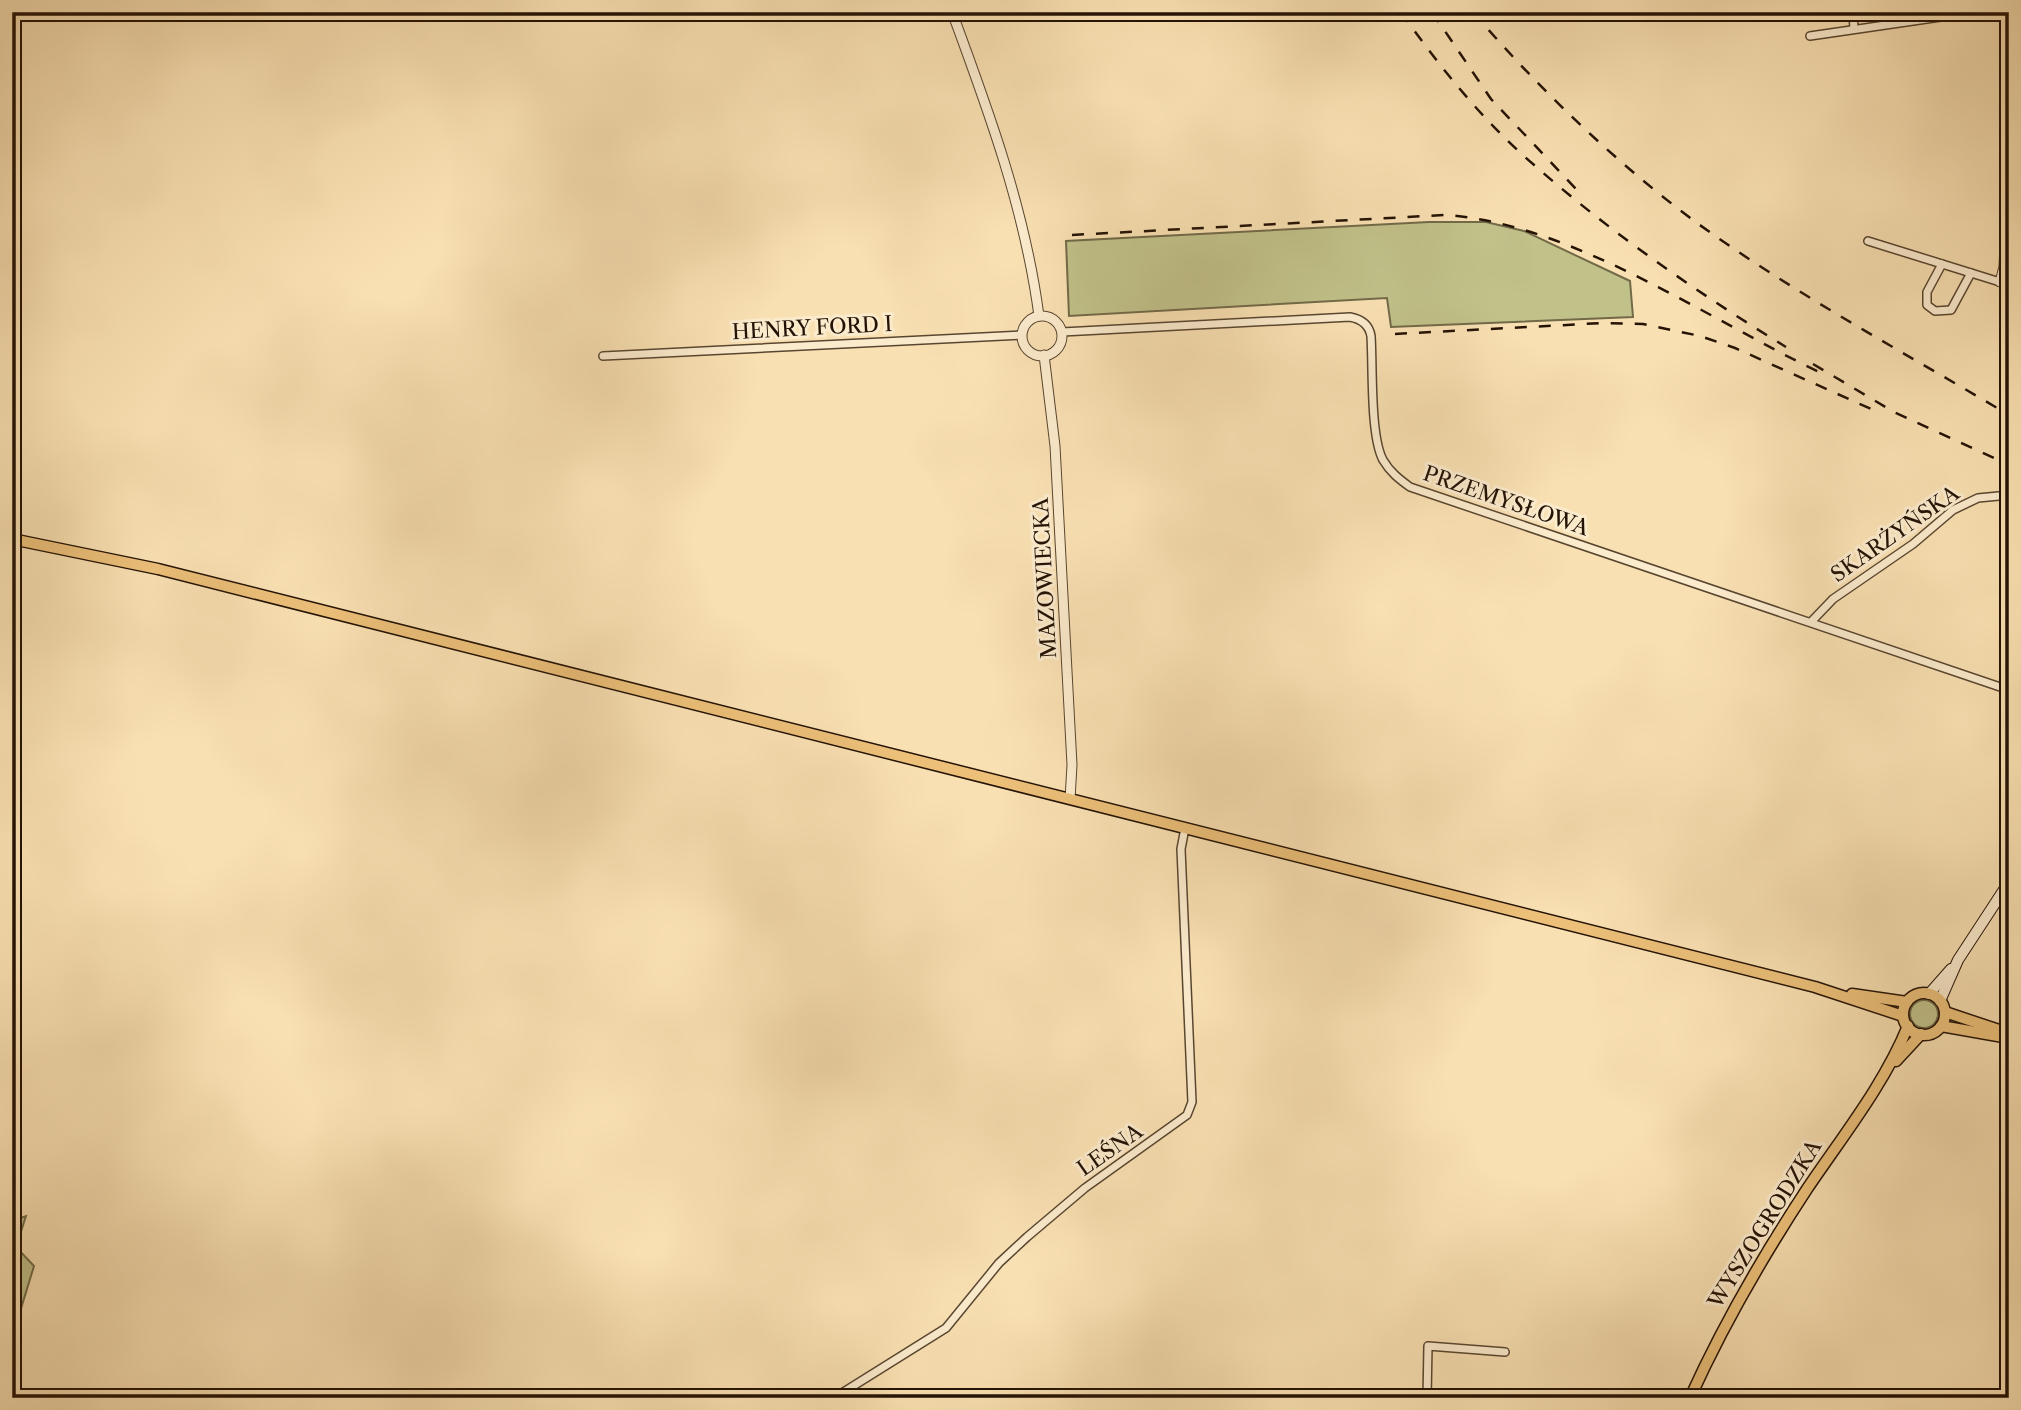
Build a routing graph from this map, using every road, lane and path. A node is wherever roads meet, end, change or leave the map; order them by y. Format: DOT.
graph roads {
  1 [pos="952,12"];
  2 [pos="1853,12"];
  3 [pos="1975,12"];
  4 [pos="1947,14"];
  5 [pos="1854,29"];
  6 [pos="1810,36"];
  7 [pos="2009,151"];
  8 [pos="1868,241"];
  9 [pos="1942,264"];
  10 [pos="1971,273"];
  11 [pos="2004,283"];
  12 [pos="1039,316"];
  13 [pos="1062,332"];
  14 [pos="1022,335"];
  15 [pos="1044,355"];
  16 [pos="603,356"];
  17 [pos="2009,495"];
  18 [pos="12,539"];
  19 [pos="1811,622"];
  20 [pos="2009,691"];
  21 [pos="1070,799"];
  22 [pos="1185,828"];
  23 [pos="2009,882"];
  24 [pos="1958,960"];
  25 [pos="1815,987"];
  26 [pos="1929,994"];
  27 [pos="1907,1002"];
  28 [pos="1942,1007"];
  29 [pos="1905,1021"];
  30 [pos="1941,1026"];
  31 [pos="1921,1034"];
  32 [pos="2009,1036"];
  33 [pos="1882,1076"];
  34 [pos="1505,1352"];
  35 [pos="834,1398"];
  36 [pos="1427,1398"];
  37 [pos="1690,1398"];
  1 -- 12 [label="street"];
  2 -- 5 [label="street"];
  3 -- 4 [label="street"];
  4 -- 5 [label="street"];
  5 -- 6 [label="street"];
  7 -- 11 [label="street"];
  8 -- 9 [label="street"];
  9 -- 10 [label="street"];
  9 -- 10 [label="street"];
  10 -- 11 [label="street"];
  12 -- 13 [label="street"];
  12 -- 14 [label="street"];
  13 -- 15 [label="street"];
  13 -- 19 [label="street, PRZEMYSŁOWA"];
  14 -- 15 [label="street"];
  14 -- 16 [label="street, HENRY FORD I"];
  15 -- 21 [label="street, MAZOWIECKA"];
  17 -- 19 [label="street, SKARŻYŃSKA"];
  18 -- 21 [label="main road"];
  19 -- 20 [label="street, PRZEMYSŁOWA"];
  21 -- 22 [label="main road"];
  22 -- 25 [label="main road"];
  22 -- 35 [label="street, LEŚNA"];
  23 -- 24 [label="main road"];
  24 -- 26 [label="main road"];
  24 -- 28 [label="main road"];
  25 -- 27 [label="main road"];
  25 -- 29 [label="main road"];
  26 -- 27 [label="main road"];
  26 -- 28 [label="main road"];
  27 -- 29 [label="main road"];
  28 -- 30 [label="main road"];
  28 -- 32 [label="main road"];
  29 -- 31 [label="main road"];
  29 -- 33 [label="main road, WYSZOGRODZKA"];
  30 -- 31 [label="main road"];
  30 -- 32 [label="main road"];
  31 -- 33 [label="main road, WYSZOGRODZKA"];
  33 -- 37 [label="main road, WYSZOGRODZKA"];
  34 -- 36 [label="street"];
}
